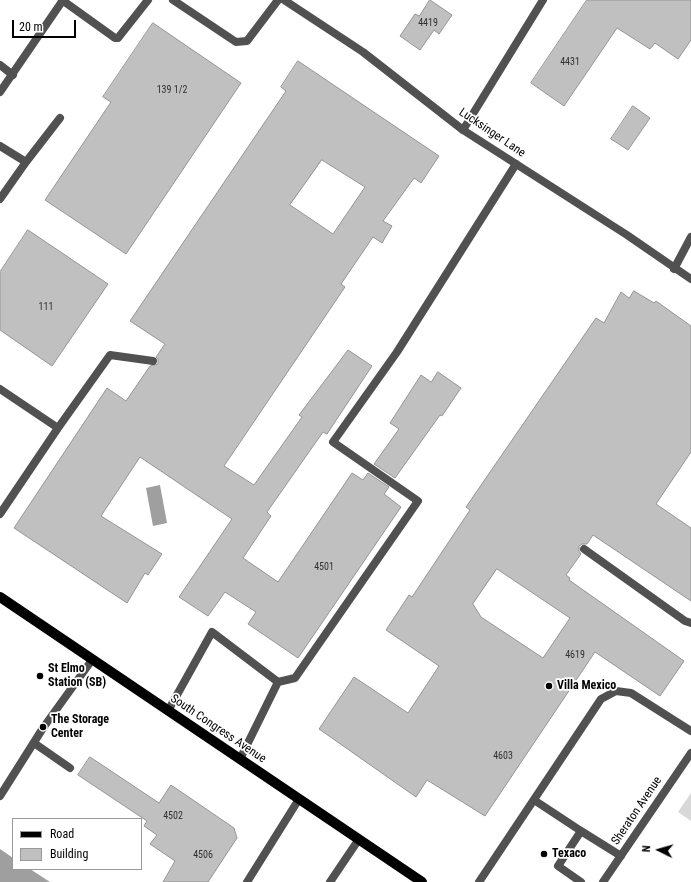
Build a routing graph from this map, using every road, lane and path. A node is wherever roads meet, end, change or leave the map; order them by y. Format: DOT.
graph roads {
  1 [pos="62,0"];
  2 [pos="148,0"];
  3 [pos="174,0"];
  4 [pos="278,0"];
  5 [pos="284,0"];
  6 [pos="543,0"];
  7 [pos="0,65"];
  8 [pos="13,75"];
  9 [pos="0,92"];
  10 [pos="60,118"];
  11 [pos="463,130"];
  12 [pos="0,146"];
  13 [pos="26,162"];
  14 [pos="516,164"];
  15 [pos="0,199"];
  16 [pos="691,237"];
  17 [pos="674,270"];
  18 [pos="691,279"];
  19 [pos="153,362"];
  20 [pos="0,389"];
  21 [pos="58,428"];
  22 [pos="0,514"];
  23 [pos="584,549"];
  24 [pos="0,597"];
  25 [pos="691,623"];
  26 [pos="92,660"];
  27 [pos="278,682"];
  28 [pos="168,710"];
  29 [pos="691,731"];
  30 [pos="34,743"];
  31 [pos="691,753"];
  32 [pos="240,759"];
  33 [pos="70,768"];
  34 [pos="0,796"];
  35 [pos="299,799"];
  36 [pos="534,800"];
  37 [pos="581,831"];
  38 [pos="358,839"];
  39 [pos="621,856"];
  40 [pos="247,882"];
  41 [pos="330,882"];
  42 [pos="422,882"];
  43 [pos="479,882"];
  44 [pos="581,882"];
  45 [pos="603,882"];
  1 -- 2 [label="street"];
  1 -- 8 [label="street"];
  3 -- 4 [label="street"];
  5 -- 11 [label="street, Lucksinger Lane"];
  6 -- 11 [label="street"];
  7 -- 8 [label="street"];
  8 -- 9 [label="street"];
  10 -- 13 [label="street"];
  11 -- 14 [label="street, Lucksinger Lane"];
  12 -- 13 [label="street"];
  13 -- 15 [label="street"];
  14 -- 17 [label="street, Lucksinger Lane"];
  14 -- 27 [label="street"];
  16 -- 17 [label="street"];
  17 -- 18 [label="street, Lucksinger Lane"];
  19 -- 21 [label="street"];
  20 -- 21 [label="street"];
  21 -- 22 [label="street"];
  23 -- 25 [label="street"];
  24 -- 26 [label="main road, South Congress Avenue"];
  26 -- 28 [label="main road, South Congress Avenue"];
  26 -- 30 [label="street"];
  27 -- 28 [label="street"];
  27 -- 32 [label="street"];
  28 -- 32 [label="main road, South Congress Avenue"];
  29 -- 36 [label="street"];
  30 -- 33 [label="street"];
  30 -- 34 [label="street"];
  31 -- 39 [label="street, Sheraton Avenue"];
  32 -- 35 [label="main road, South Congress Avenue"];
  35 -- 38 [label="main road, South Congress Avenue"];
  35 -- 40 [label="street"];
  36 -- 37 [label="street"];
  36 -- 43 [label="street"];
  37 -- 39 [label="street"];
  37 -- 44 [label="street"];
  38 -- 41 [label="street"];
  38 -- 42 [label="main road, South Congress Avenue"];
  39 -- 45 [label="street, Sheraton Avenue"];
}
